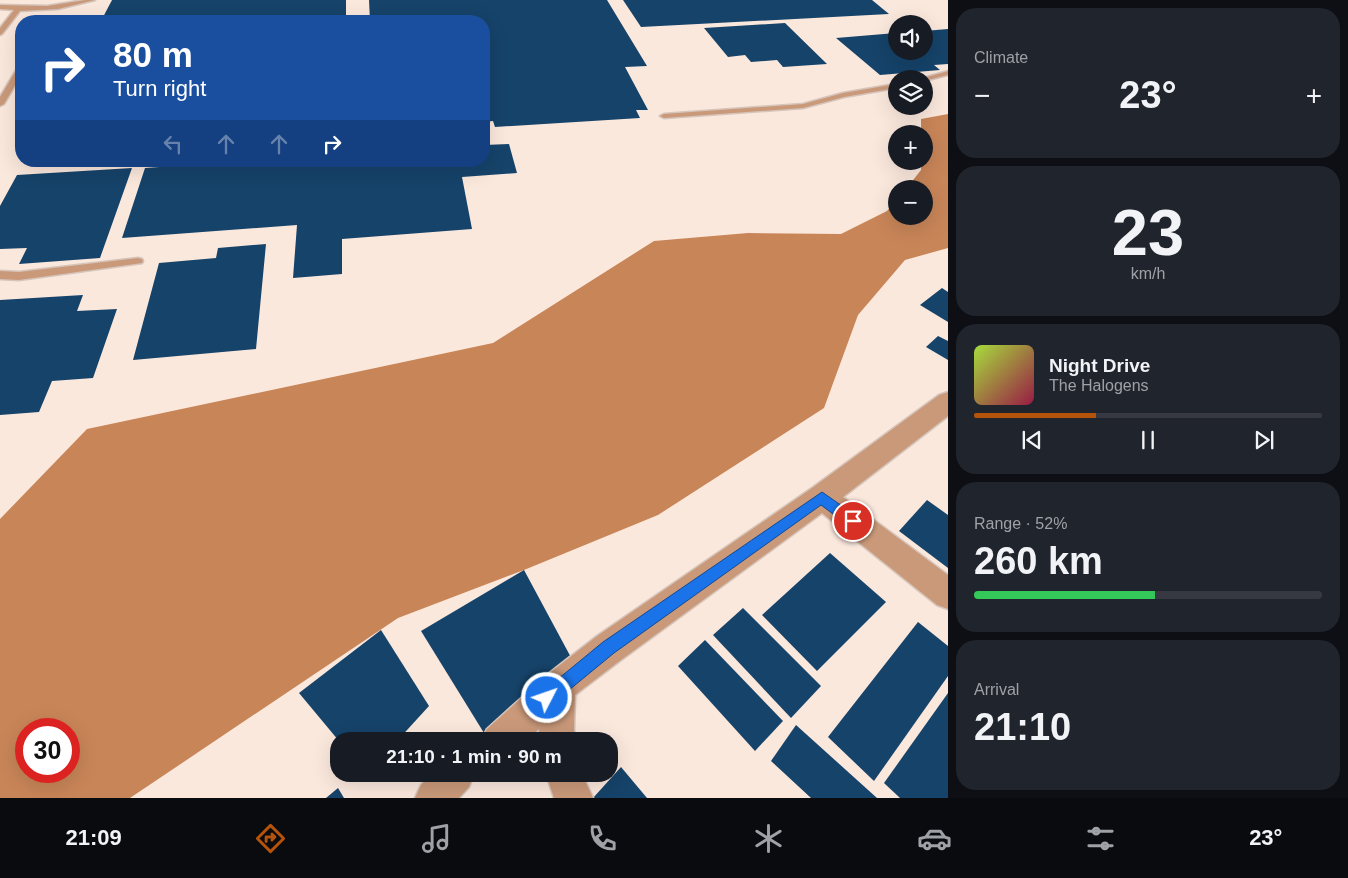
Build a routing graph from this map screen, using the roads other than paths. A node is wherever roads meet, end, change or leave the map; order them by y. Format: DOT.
graph roads {
  1 [pos="92,0"];
  2 [pos="0,7"];
  3 [pos="18,9"];
  4 [pos="0,33"];
  5 [pos="948,72"];
  6 [pos="933,76"];
  7 [pos="15,79"];
  8 [pos="888,87"];
  9 [pos="0,104"];
  10 [pos="664,116"];
  11 [pos="138,261"];
  12 [pos="0,275"];
  13 [pos="948,402"];
  14 [pos="822,497"];
  15 [pos="948,594"];
  16 [pos="558,687"];
  17 [pos="509,732"];
  18 [pos="556,732"];
  19 [pos="449,782"];
  20 [pos="566,782"];
  21 [pos="434,798"];
  22 [pos="574,798"];
  1 -- 3 [label="lane"];
  2 -- 3 [label="lane"];
  3 -- 4 [label="lane"];
  5 -- 6 [label="lane"];
  7 -- 9 [label="lane"];
  8 -- 10 [label="lane"];
  11 -- 12 [label="lane"];
  13 -- 14 [label="street"];
  14 -- 15 [label="street"];
  14 -- 16 [label="street"];
  16 -- 17 [label="street"];
  16 -- 18 [label="street"];
  19 -- 21 [label="street"];
  20 -- 22 [label="street"];
}
